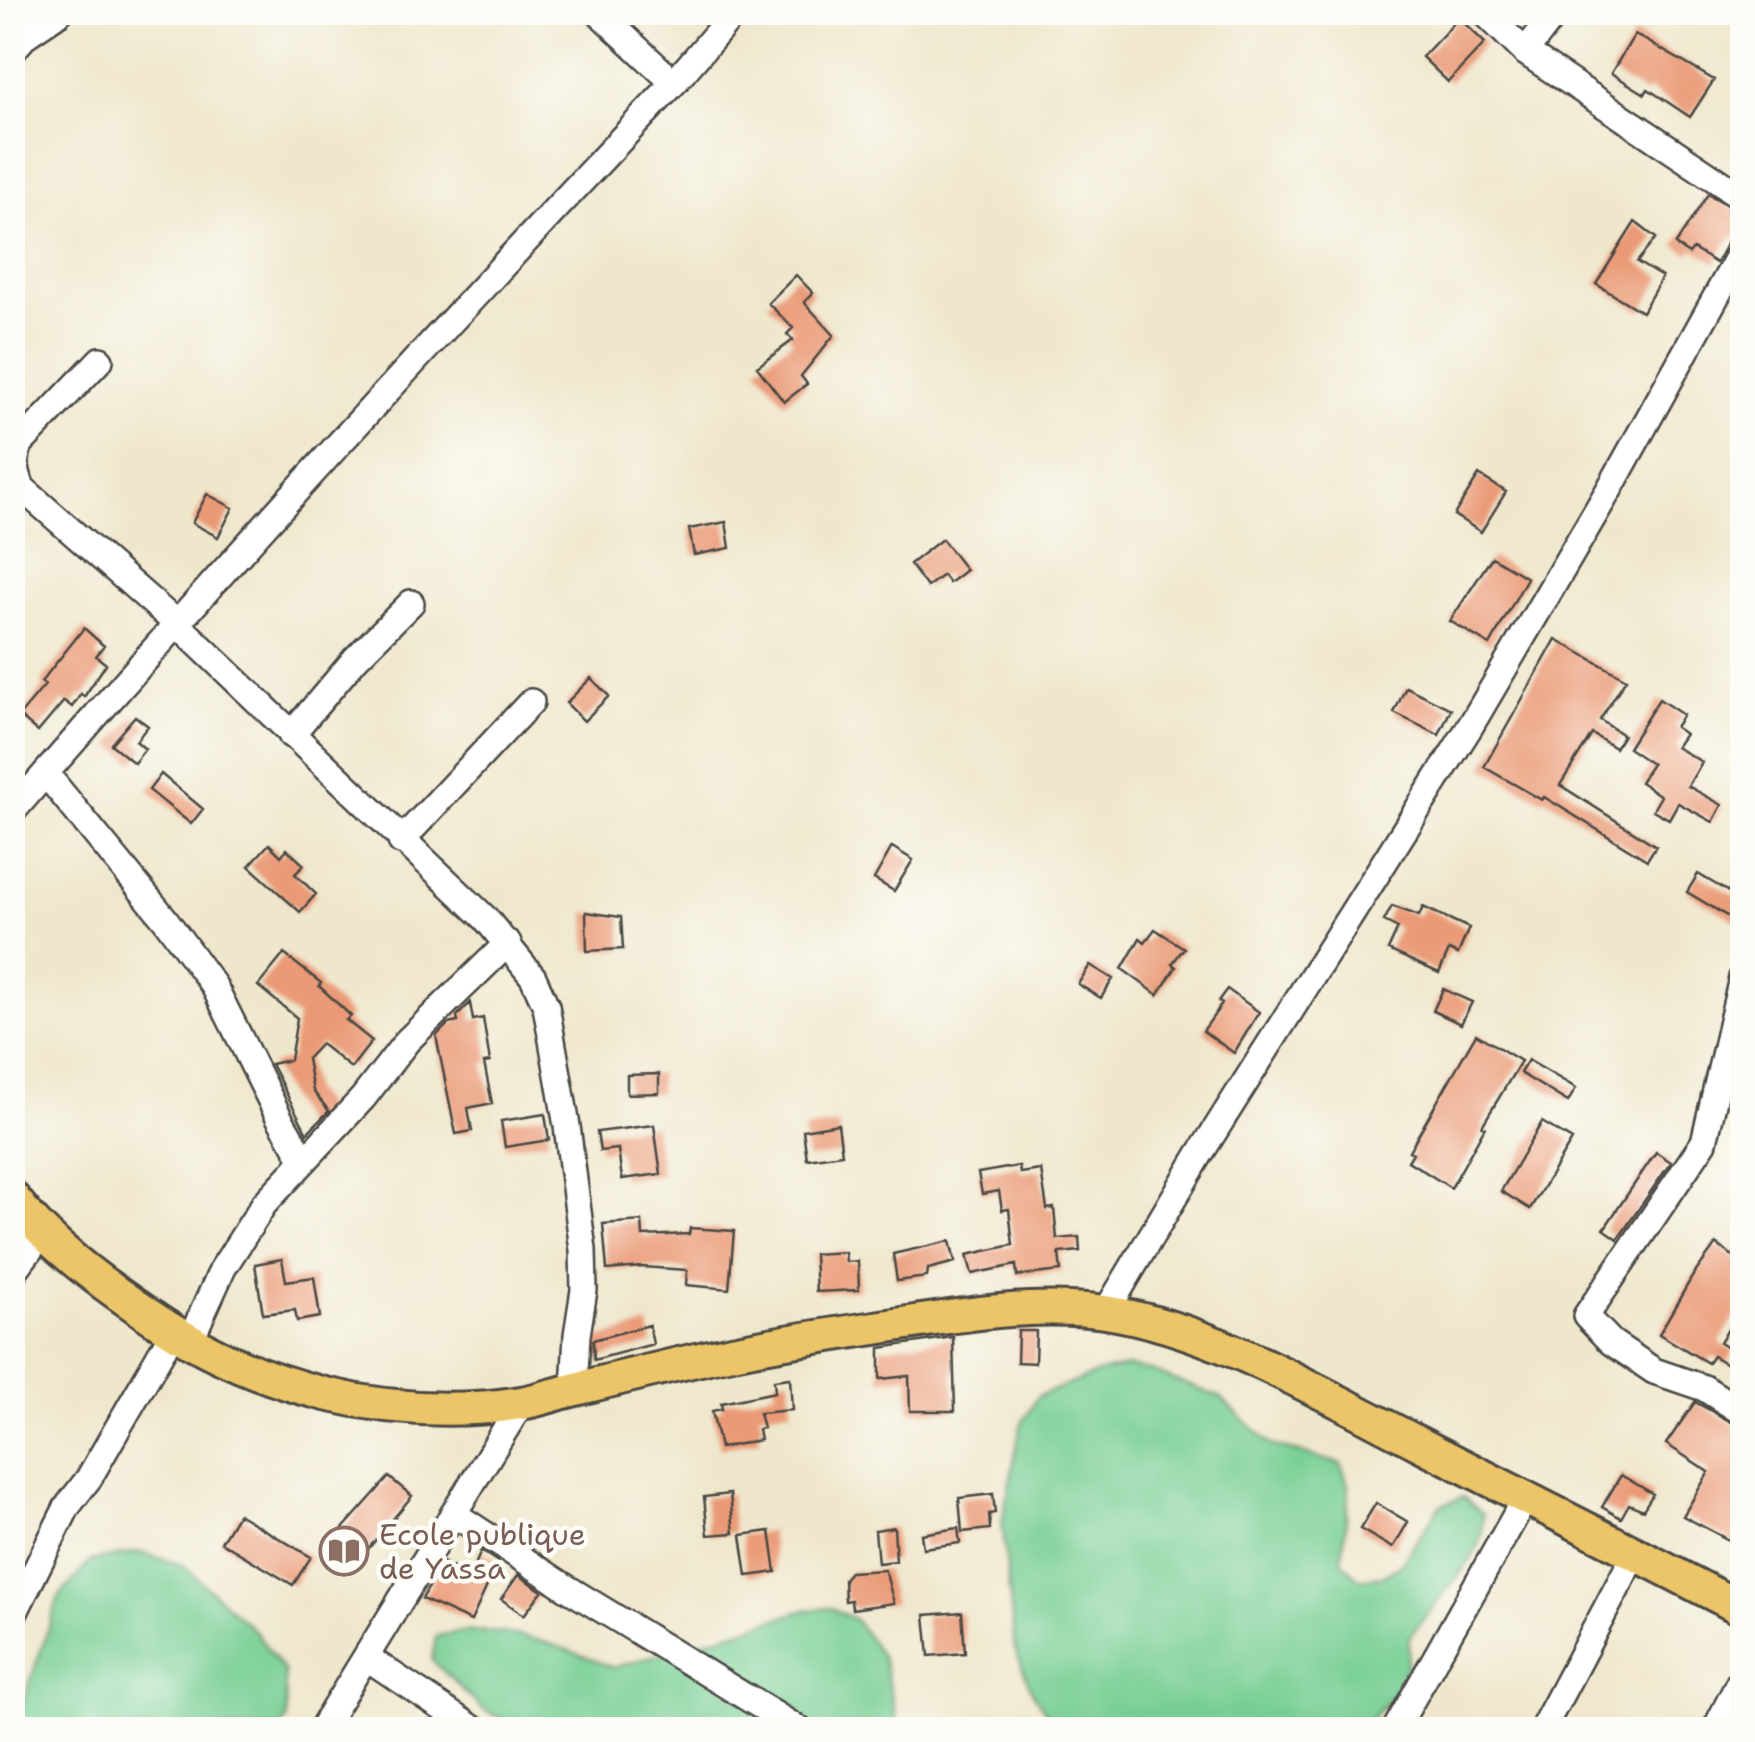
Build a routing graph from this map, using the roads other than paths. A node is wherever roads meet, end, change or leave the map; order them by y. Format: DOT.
graph roads {
  1 [pos="60,12"];
  2 [pos="598,12"];
  3 [pos="736,12"];
  4 [pos="1484,12"];
  5 [pos="1556,12"];
  6 [pos="12,51"];
  7 [pos="1525,52"];
  8 [pos="674,83"];
  9 [pos="1742,197"];
  10 [pos="1742,250"];
  11 [pos="100,360"];
  12 [pos="410,603"];
  13 [pos="176,623"];
  14 [pos="530,702"];
  15 [pos="291,734"];
  16 [pos="46,774"];
  17 [pos="12,812"];
  18 [pos="401,840"];
  19 [pos="508,943"];
  20 [pos="1742,978"];
  21 [pos="304,1160"];
  22 [pos="12,1197"];
  23 [pos="42,1232"];
  24 [pos="12,1274"];
  25 [pos="1106,1312"];
  26 [pos="181,1338"];
  27 [pos="574,1390"];
  28 [pos="522,1402"];
  29 [pos="1742,1412"];
  30 [pos="1526,1495"];
  31 [pos="454,1514"];
  32 [pos="1636,1552"];
  33 [pos="15,1608"];
  34 [pos="1742,1609"];
  35 [pos="366,1656"];
  36 [pos="1742,1677"];
  37 [pos="321,1730"];
  38 [pos="475,1730"];
  39 [pos="800,1730"];
  40 [pos="1394,1730"];
  41 [pos="1542,1730"];
  42 [pos="1715,1730"];
  1 -- 6 [label="street"];
  2 -- 8 [label="street"];
  3 -- 8 [label="street"];
  4 -- 7 [label="street"];
  5 -- 7 [label="street"];
  7 -- 9 [label="street"];
  8 -- 13 [label="street"];
  10 -- 25 [label="street"];
  11 -- 13 [label="street"];
  12 -- 15 [label="street"];
  13 -- 15 [label="street"];
  13 -- 16 [label="street"];
  14 -- 18 [label="street"];
  15 -- 18 [label="street"];
  16 -- 17 [label="street"];
  16 -- 21 [label="street"];
  18 -- 19 [label="street"];
  19 -- 21 [label="street"];
  19 -- 27 [label="street"];
  20 -- 29 [label="street"];
  21 -- 26 [label="street"];
  22 -- 23 [label="main road"];
  23 -- 24 [label="street"];
  23 -- 26 [label="main road"];
  25 -- 27 [label="main road"];
  25 -- 30 [label="main road"];
  26 -- 28 [label="main road"];
  26 -- 33 [label="street"];
  27 -- 28 [label="main road"];
  28 -- 31 [label="street"];
  30 -- 32 [label="main road"];
  30 -- 40 [label="street"];
  31 -- 35 [label="street"];
  31 -- 39 [label="street"];
  32 -- 34 [label="main road"];
  32 -- 41 [label="street"];
  35 -- 37 [label="street"];
  35 -- 38 [label="street"];
  36 -- 42 [label="street"];
}
